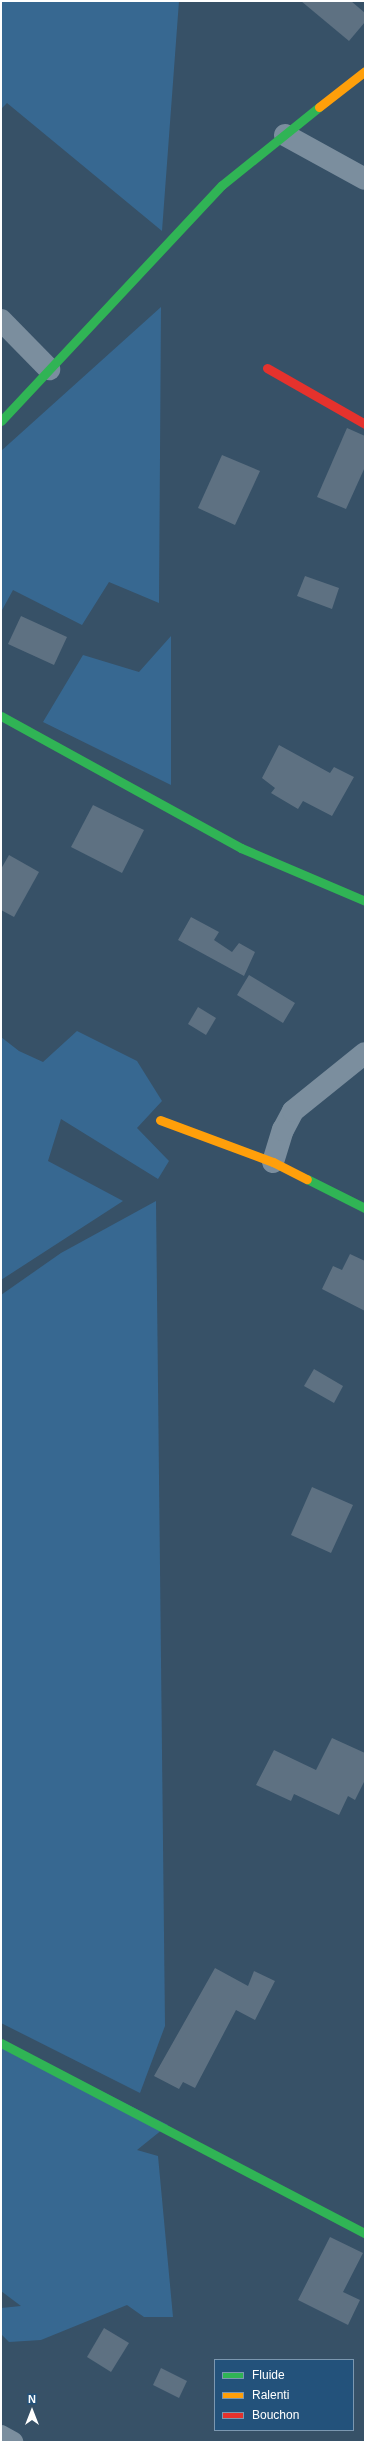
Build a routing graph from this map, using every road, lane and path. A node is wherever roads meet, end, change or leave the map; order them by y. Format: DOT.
graph roads {
  1 [pos="365,71"];
  2 [pos="285,135"];
  3 [pos="365,179"];
  4 [pos="1,320"];
  5 [pos="267,368"];
  6 [pos="49,369"];
  7 [pos="1,421"];
  8 [pos="365,424"];
  9 [pos="1,716"];
  10 [pos="365,901"];
  11 [pos="365,1053"];
  12 [pos="160,1120"];
  13 [pos="273,1162"];
  14 [pos="365,1208"];
  15 [pos="1,2043"];
  16 [pos="365,2233"];
  17 [pos="1,2436"];
  18 [pos="12,2442"];
  1 -- 2 [label="street"];
  2 -- 3 [label="street"];
  2 -- 6 [label="street"];
  4 -- 6 [label="street"];
  5 -- 8 [label="street"];
  6 -- 7 [label="street"];
  9 -- 10 [label="street"];
  11 -- 13 [label="street"];
  12 -- 13 [label="street"];
  13 -- 14 [label="street"];
  15 -- 16 [label="street"];
  17 -- 18 [label="street"];
}
